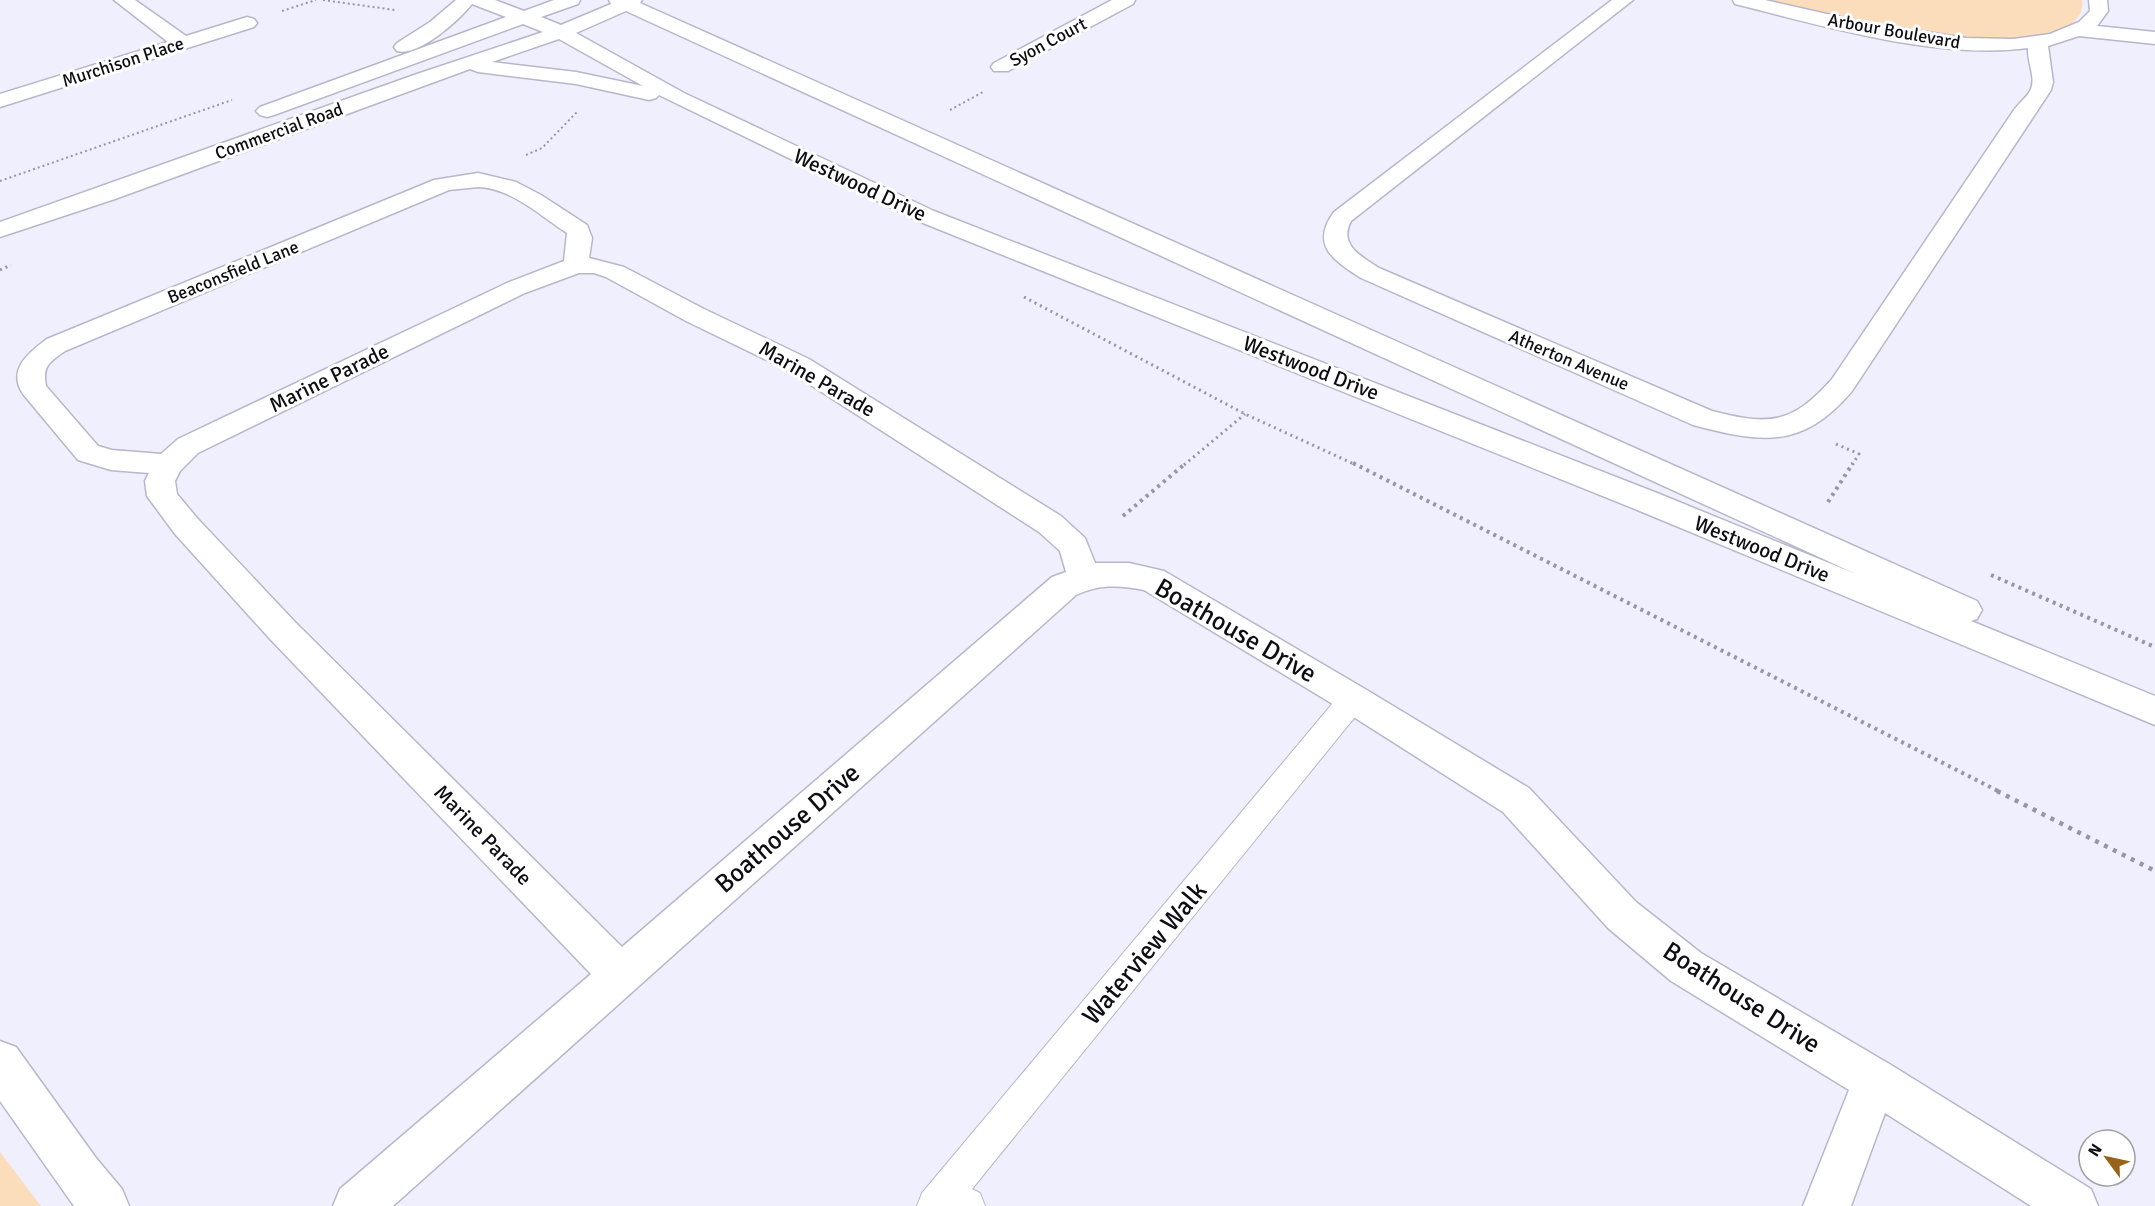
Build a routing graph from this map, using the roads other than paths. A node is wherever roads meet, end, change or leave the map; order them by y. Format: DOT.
graph roads {
  1 [pos="123,0"];
  2 [pos="466,0"];
  3 [pos="478,0"];
  4 [pos="571,0"];
  5 [pos="1126,0"];
  6 [pos="1742,0"];
  7 [pos="626,1"];
  8 [pos="1616,3"];
  9 [pos="2108,6"];
  10 [pos="524,18"];
  11 [pos="247,23"];
  12 [pos="2155,29"];
  13 [pos="2079,30"];
  14 [pos="559,31"];
  15 [pos="2155,38"];
  16 [pos="2040,41"];
  17 [pos="183,43"];
  18 [pos="1965,43"];
  19 [pos="457,66"];
  20 [pos="1001,67"];
  21 [pos="0,101"];
  22 [pos="2025,111"];
  23 [pos="716,116"];
  24 [pos="0,230"];
  25 [pos="576,265"];
  26 [pos="168,465"];
  27 [pos="1083,576"];
  28 [pos="2155,697"];
  29 [pos="1353,699"];
  30 [pos="2155,711"];
  31 [pos="620,974"];
  32 [pos="0,1063"];
  33 [pos="1875,1081"];
  34 [pos="949,1202"];
  35 [pos="105,1206"];
  36 [pos="357,1206"];
  37 [pos="1827,1206"];
  38 [pos="2074,1206"];
  1 -- 17 [label="street"];
  2 -- 10 [label="street, Commercial Road"];
  3 -- 10 [label="street, Westwood Drive"];
  4 -- 10 [label="street, Commercial Road"];
  5 -- 20 [label="street, Syon Court"];
  6 -- 18 [label="street, Arbour Boulevard"];
  7 -- 14 [label="street, Commercial Road"];
  7 -- 28 [label="street, Westwood Drive"];
  8 -- 22 [label="street, Atherton Avenue"];
  9 -- 12 [label="street"];
  9 -- 13 [label="street"];
  10 -- 14 [label="street, Westwood Drive"];
  11 -- 17 [label="street, Murchison Place"];
  13 -- 15 [label="street"];
  13 -- 16 [label="street, Arbour Boulevard"];
  14 -- 19 [label="street, Commercial Road"];
  14 -- 23 [label="street, Westwood Drive"];
  16 -- 18 [label="street, Arbour Boulevard"];
  16 -- 22 [label="street, Atherton Avenue"];
  17 -- 21 [label="street, Murchison Place"];
  18 -- 22 [label="street"];
  19 -- 23 [label="street"];
  19 -- 24 [label="street, Commercial Road"];
  23 -- 30 [label="street, Westwood Drive"];
  25 -- 26 [label="street, Marine Parade"];
  25 -- 26 [label="street, Beaconsfield Lane"];
  25 -- 27 [label="street, Marine Parade"];
  26 -- 31 [label="street, Marine Parade"];
  27 -- 29 [label="street, Boathouse Drive"];
  27 -- 31 [label="street, Boathouse Drive"];
  29 -- 33 [label="street, Boathouse Drive"];
  29 -- 34 [label="lane, Waterview Walk"];
  31 -- 36 [label="street, Boathouse Drive"];
  32 -- 35 [label="street"];
  33 -- 37 [label="street"];
  33 -- 38 [label="street, Boathouse Drive"];
}
